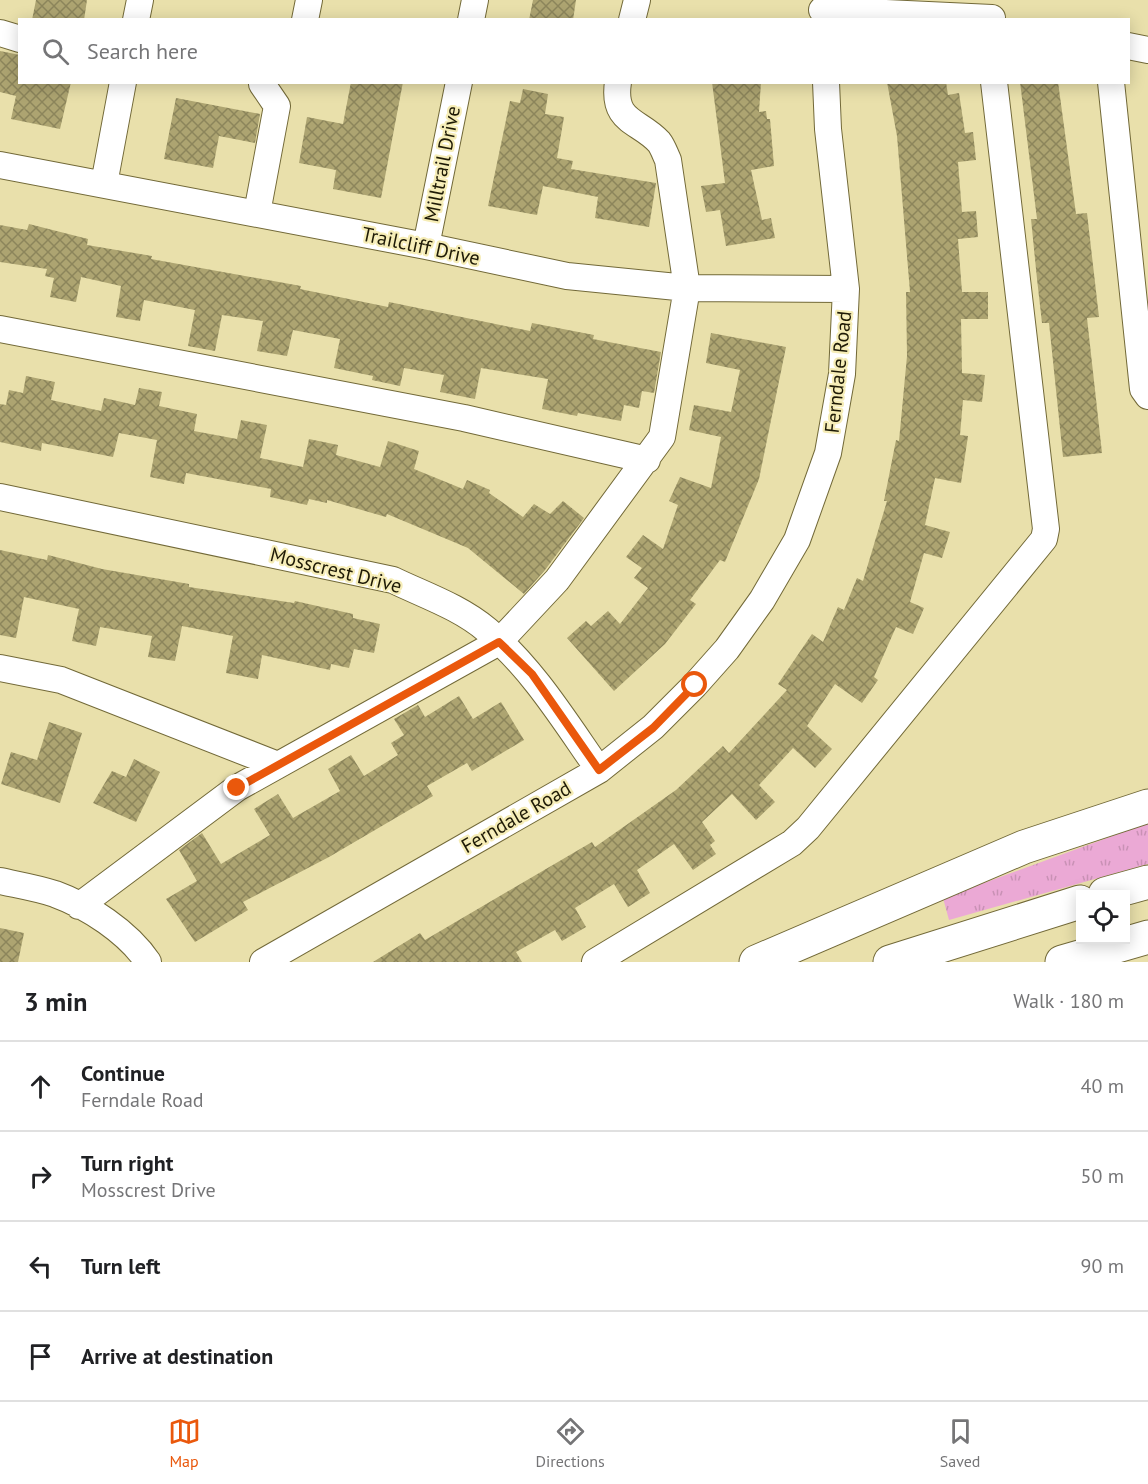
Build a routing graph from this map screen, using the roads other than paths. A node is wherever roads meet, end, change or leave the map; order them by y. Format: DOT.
graph roads {
  1 [pos="140,0"];
  2 [pos="309,0"];
  3 [pos="475,0"];
  4 [pos="637,0"];
  5 [pos="823,10"];
  6 [pos="993,13"];
  7 [pos="136,18"];
  8 [pos="305,18"];
  9 [pos="471,18"];
  10 [pos="632,18"];
  11 [pos="0,33"];
  12 [pos="18,38"];
  13 [pos="1130,46"];
  14 [pos="1148,50"];
  15 [pos="123,84"];
  16 [pos="263,84"];
  17 [pos="459,84"];
  18 [pos="618,84"];
  19 [pos="826,84"];
  20 [pos="994,84"];
  21 [pos="1111,84"];
  22 [pos="0,165"];
  23 [pos="104,184"];
  24 [pos="257,213"];
  25 [pos="426,246"];
  26 [pos="687,288"];
  27 [pos="846,289"];
  28 [pos="0,329"];
  29 [pos="1148,396"];
  30 [pos="647,460"];
  31 [pos="0,497"];
  32 [pos="499,642"];
  33 [pos="0,668"];
  34 [pos="278,765"];
  35 [pos="599,770"];
  36 [pos="1148,806"];
  37 [pos="0,880"];
  38 [pos="1148,882"];
  39 [pos="1119,890"];
  40 [pos="1076,903"];
  41 [pos="79,906"];
  42 [pos="1148,937"];
  43 [pos="148,962"];
  44 [pos="263,962"];
  45 [pos="595,962"];
  46 [pos="756,962"];
  47 [pos="890,962"];
  48 [pos="1062,962"];
  1 -- 7 [label="street"];
  2 -- 8 [label="street"];
  3 -- 9 [label="street"];
  4 -- 10 [label="street"];
  5 -- 6 [label="street"];
  11 -- 12 [label="street"];
  13 -- 14 [label="street"];
  15 -- 23 [label="street"];
  16 -- 24 [label="street"];
  17 -- 25 [label="street, Milltrail Drive"];
  18 -- 26 [label="street"];
  19 -- 27 [label="street, Ferndale Road"];
  20 -- 45 [label="street"];
  21 -- 29 [label="street"];
  22 -- 23 [label="street, Trailcliff Drive"];
  23 -- 24 [label="street, Trailcliff Drive"];
  24 -- 25 [label="street, Trailcliff Drive"];
  25 -- 26 [label="street, Trailcliff Drive"];
  26 -- 27 [label="street, Trailcliff Drive"];
  26 -- 30 [label="street"];
  27 -- 35 [label="street, Ferndale Road"];
  28 -- 30 [label="street"];
  30 -- 32 [label="street"];
  31 -- 32 [label="street, Mosscrest Drive"];
  32 -- 34 [label="street"];
  32 -- 35 [label="street, Mosscrest Drive"];
  33 -- 34 [label="street"];
  34 -- 41 [label="street"];
  35 -- 44 [label="street, Ferndale Road"];
  36 -- 46 [label="main road"];
  37 -- 41 [label="street"];
  38 -- 39 [label="main road"];
  40 -- 47 [label="main road"];
  41 -- 43 [label="street"];
  42 -- 48 [label="main road"];
}
